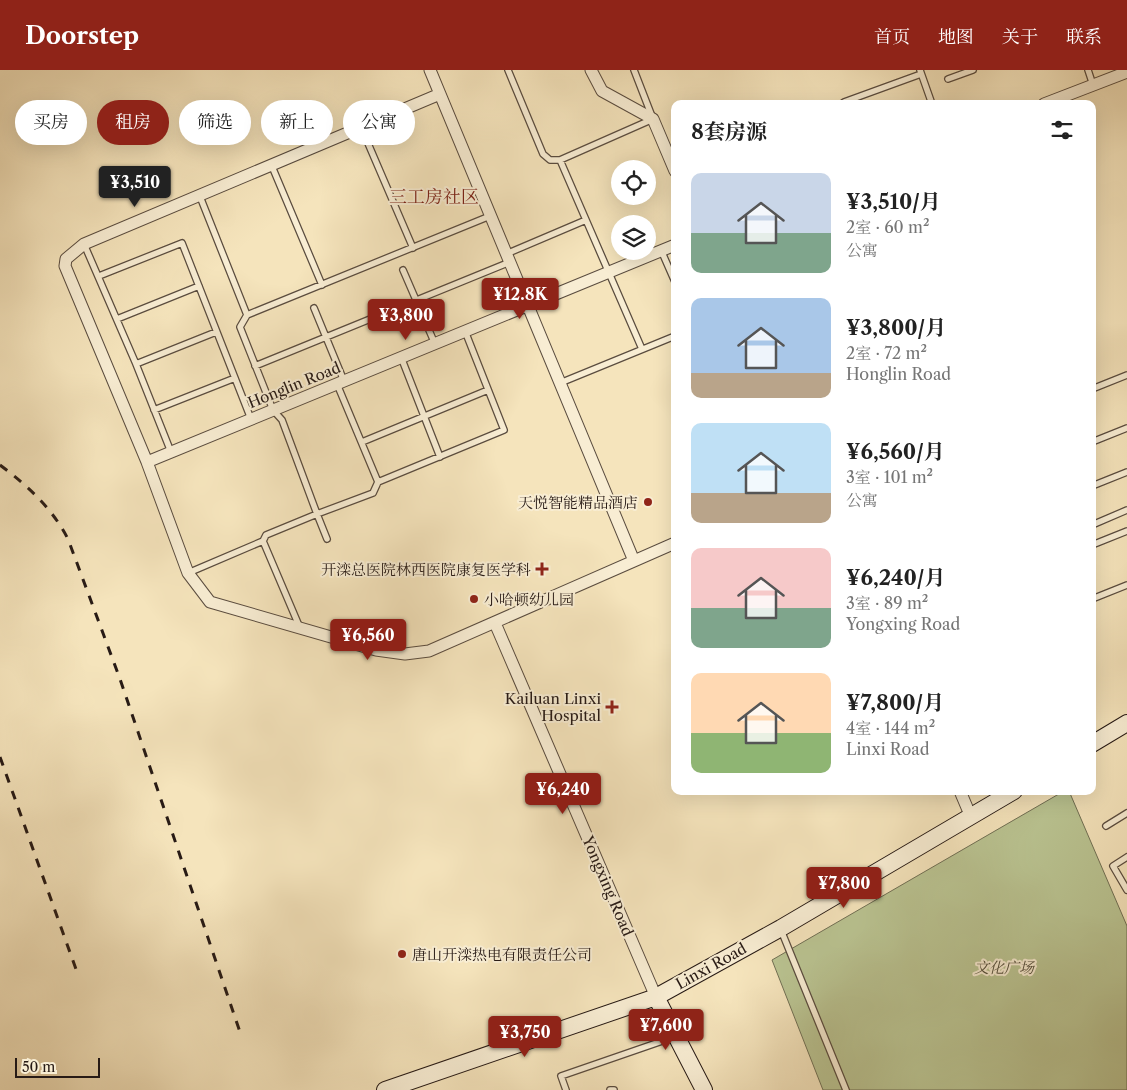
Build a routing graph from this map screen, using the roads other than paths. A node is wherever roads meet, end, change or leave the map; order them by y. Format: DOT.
graph roads {
  1 [pos="430,70"];
  2 [pos="508,70"];
  3 [pos="592,70"];
  4 [pos="634,70"];
  5 [pos="973,70"];
  6 [pos="1088,70"];
  7 [pos="921,72"];
  8 [pos="1127,72"];
  9 [pos="948,79"];
  10 [pos="1093,85"];
  11 [pos="440,94"];
  12 [pos="849,100"];
  13 [pos="931,100"];
  14 [pos="1054,100"];
  15 [pos="415,104"];
  16 [pos="653,119"];
  17 [pos="343,134"];
  18 [pos="369,145"];
  19 [pos="560,160"];
  20 [pos="671,162"];
  21 [pos="271,164"];
  22 [pos="199,194"];
  23 [pos="490,216"];
  24 [pos="586,220"];
  25 [pos="84,244"];
  26 [pos="671,246"];
  27 [pos="413,248"];
  28 [pos="661,250"];
  29 [pos="508,258"];
  30 [pos="404,270"];
  31 [pos="608,272"];
  32 [pos="671,273"];
  33 [pos="98,276"];
  34 [pos="322,285"];
  35 [pos="199,286"];
  36 [pos="416,300"];
  37 [pos="528,305"];
  38 [pos="314,308"];
  39 [pos="247,315"];
  40 [pos="117,319"];
  41 [pos="465,331"];
  42 [pos="216,332"];
  43 [pos="326,337"];
  44 [pos="671,338"];
  45 [pos="435,344"];
  46 [pos="642,349"];
  47 [pos="401,357"];
  48 [pos="136,364"];
  49 [pos="255,366"];
  50 [pos="1127,375"];
  51 [pos="234,378"];
  52 [pos="341,382"];
  53 [pos="560,383"];
  54 [pos="1096,387"];
  55 [pos="488,390"];
  56 [pos="154,410"];
  57 [pos="273,410"];
  58 [pos="424,416"];
  59 [pos="251,419"];
  60 [pos="1127,428"];
  61 [pos="1096,440"];
  62 [pos="362,442"];
  63 [pos="171,452"];
  64 [pos="440,457"];
  65 [pos="147,462"];
  66 [pos="1127,472"];
  67 [pos="378,482"];
  68 [pos="1096,484"];
  69 [pos="1127,510"];
  70 [pos="317,514"];
  71 [pos="1096,523"];
  72 [pos="1127,532"];
  73 [pos="327,539"];
  74 [pos="263,541"];
  75 [pos="1096,544"];
  76 [pos="671,545"];
  77 [pos="634,561"];
  78 [pos="188,573"];
  79 [pos="1127,584"];
  80 [pos="1096,597"];
  81 [pos="495,623"];
  82 [pos="300,628"];
  83 [pos="1127,723"];
  84 [pos="1096,742"];
  85 [pos="962,795"];
  86 [pos="1007,795"];
  87 [pos="1127,813"];
  88 [pos="971,817"];
  89 [pos="1106,826"];
  90 [pos="1127,858"];
  91 [pos="1127,890"];
  92 [pos="781,928"];
  93 [pos="656,997"];
  94 [pos="676,1036"];
  95 [pos="700,1087"];
  96 [pos="385,1090"];
  97 [pos="566,1090"];
  98 [pos="610,1090"];
  99 [pos="614,1090"];
  100 [pos="846,1090"];
  1 -- 11 [label="street"];
  2 -- 19 [label="lane"];
  3 -- 16 [label="street"];
  4 -- 16 [label="lane"];
  5 -- 9 [label="lane"];
  6 -- 10 [label="lane"];
  7 -- 12 [label="lane"];
  7 -- 13 [label="lane"];
  8 -- 10 [label="street"];
  10 -- 14 [label="street"];
  11 -- 15 [label="street"];
  11 -- 23 [label="street"];
  16 -- 19 [label="lane"];
  16 -- 20 [label="street"];
  17 -- 21 [label="street"];
  18 -- 27 [label="lane"];
  19 -- 24 [label="lane"];
  21 -- 22 [label="street"];
  21 -- 34 [label="lane"];
  22 -- 25 [label="street"];
  22 -- 39 [label="lane"];
  23 -- 27 [label="lane"];
  23 -- 29 [label="street"];
  24 -- 29 [label="lane"];
  24 -- 31 [label="lane"];
  25 -- 33 [label="lane"];
  25 -- 65 [label="street"];
  26 -- 28 [label="street, Honglin Road"];
  27 -- 34 [label="lane"];
  28 -- 31 [label="street, Honglin Road"];
  28 -- 32 [label="lane"];
  29 -- 36 [label="lane"];
  29 -- 37 [label="street"];
  30 -- 36 [label="lane"];
  31 -- 37 [label="street, Honglin Road"];
  31 -- 46 [label="lane"];
  33 -- 35 [label="lane"];
  33 -- 40 [label="lane"];
  34 -- 39 [label="lane"];
  35 -- 40 [label="lane"];
  35 -- 42 [label="lane"];
  36 -- 43 [label="lane"];
  36 -- 45 [label="lane"];
  37 -- 41 [label="street, Honglin Road"];
  37 -- 53 [label="street"];
  38 -- 43 [label="lane"];
  39 -- 49 [label="lane"];
  40 -- 48 [label="lane"];
  41 -- 45 [label="street, Honglin Road"];
  41 -- 55 [label="lane"];
  42 -- 48 [label="lane"];
  42 -- 51 [label="lane"];
  43 -- 49 [label="lane"];
  43 -- 52 [label="lane"];
  44 -- 46 [label="lane"];
  45 -- 47 [label="street, Honglin Road"];
  46 -- 53 [label="lane"];
  47 -- 52 [label="street, Honglin Road"];
  47 -- 58 [label="lane"];
  48 -- 56 [label="lane"];
  49 -- 57 [label="lane"];
  50 -- 54 [label="lane"];
  51 -- 56 [label="lane"];
  51 -- 59 [label="lane"];
  52 -- 57 [label="street, Honglin Road"];
  52 -- 62 [label="lane"];
  53 -- 77 [label="street"];
  55 -- 58 [label="lane"];
  55 -- 64 [label="lane"];
  56 -- 63 [label="lane"];
  57 -- 59 [label="street, Honglin Road"];
  57 -- 70 [label="lane"];
  58 -- 62 [label="lane"];
  58 -- 64 [label="lane"];
  59 -- 63 [label="street, Honglin Road"];
  60 -- 61 [label="lane"];
  62 -- 67 [label="lane"];
  63 -- 65 [label="street, Honglin Road"];
  64 -- 67 [label="lane"];
  65 -- 78 [label="street"];
  66 -- 68 [label="lane"];
  67 -- 70 [label="lane"];
  69 -- 71 [label="lane"];
  70 -- 73 [label="lane"];
  70 -- 74 [label="lane"];
  72 -- 75 [label="lane"];
  74 -- 78 [label="lane"];
  74 -- 82 [label="lane"];
  76 -- 77 [label="street"];
  77 -- 81 [label="street"];
  78 -- 82 [label="street"];
  79 -- 80 [label="lane"];
  81 -- 82 [label="street"];
  81 -- 93 [label="street, Yongxing Road"];
  83 -- 84 [label="main road"];
  85 -- 88 [label="street"];
  86 -- 88 [label="main road, Linxi Road"];
  87 -- 89 [label="lane"];
  88 -- 92 [label="main road, Linxi Road"];
  90 -- 91 [label="lane"];
  92 -- 93 [label="main road, Linxi Road"];
  92 -- 100 [label="lane"];
  93 -- 94 [label="main road, Yongxing Road"];
  93 -- 96 [label="main road, Linxi Road"];
  94 -- 95 [label="main road, Yongxing Road"];
  94 -- 97 [label="lane"];
  98 -- 99 [label="lane"];
}
